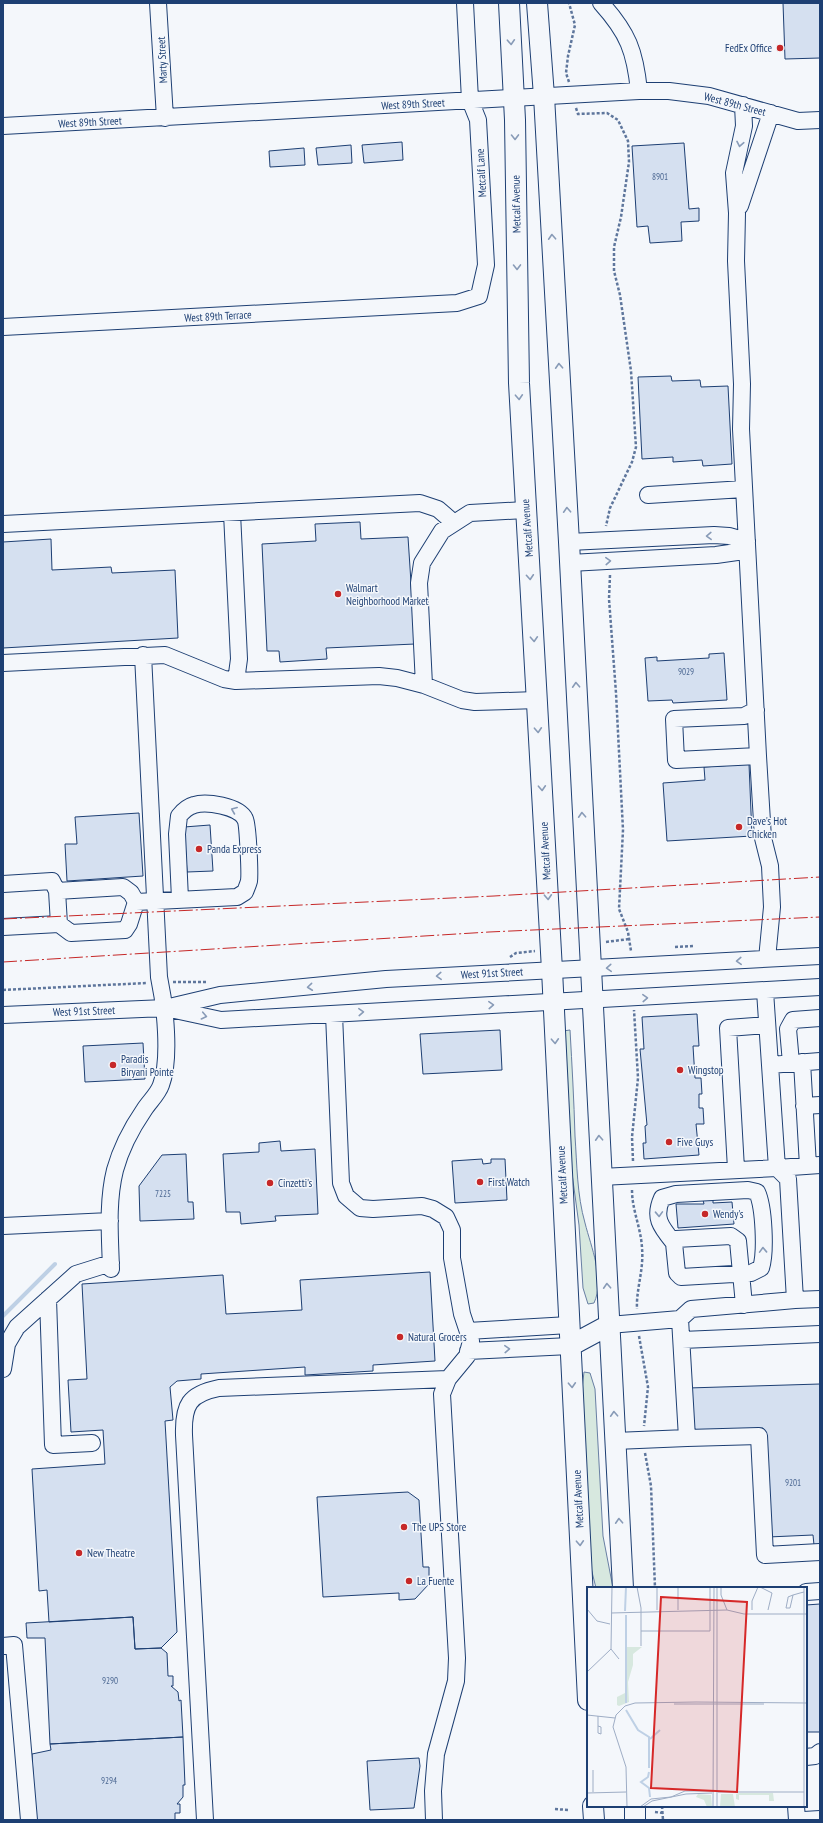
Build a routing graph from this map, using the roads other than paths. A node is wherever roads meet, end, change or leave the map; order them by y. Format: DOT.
graph roads {
  1 [pos="158,3"];
  2 [pos="465,3"];
  3 [pos="509,3"];
  4 [pos="537,3"];
  5 [pos="601,3"];
  6 [pos="639,91"];
  7 [pos="544,96"];
  8 [pos="514,98"];
  9 [pos="470,100"];
  10 [pos="743,105"];
  11 [pos="771,113"];
  12 [pos="165,118"];
  13 [pos="820,120"];
  14 [pos="3,126"];
  15 [pos="737,213"];
  16 [pos="432,304"];
  17 [pos="3,327"];
  18 [pos="744,489"];
  19 [pos="648,495"];
  20 [pos="525,510"];
  21 [pos="232,512"];
  22 [pos="453,522"];
  23 [pos="3,524"];
  24 [pos="747,541"];
  25 [pos="569,542"];
  26 [pos="570,563"];
  27 [pos="143,655"];
  28 [pos="3,663"];
  29 [pos="236,681"];
  30 [pos="424,685"];
  31 [pos="537,700"];
  32 [pos="756,710"];
  33 [pos="758,756"];
  34 [pos="3,884"];
  35 [pos="57,891"];
  36 [pos="180,899"];
  37 [pos="155,901"];
  38 [pos="136,902"];
  39 [pos="59,924"];
  40 [pos="3,926"];
  41 [pos="820,956"];
  42 [pos="767,959"];
  43 [pos="590,969"];
  44 [pos="552,970"];
  45 [pos="820,978"];
  46 [pos="820,987"];
  47 [pos="796,989"];
  48 [pos="765,991"];
  49 [pos="592,999"];
  50 [pos="554,1002"];
  51 [pos="165,1008"];
  52 [pos="334,1014"];
  53 [pos="3,1015"];
  54 [pos="820,1018"];
  55 [pos="767,1025"];
  56 [pos="820,1061"];
  57 [pos="796,1063"];
  58 [pos="770,1065"];
  59 [pos="812,1106"];
  60 [pos="814,1165"];
  61 [pos="777,1168"];
  62 [pos="736,1169"];
  63 [pos="601,1177"];
  64 [pos="110,1221"];
  65 [pos="3,1226"];
  66 [pos="674,1243"];
  67 [pos="741,1273"];
  68 [pos="48,1299"];
  69 [pos="820,1299"];
  70 [pos="795,1300"];
  71 [pos="744,1305"];
  72 [pos="680,1319"];
  73 [pos="569,1325"];
  74 [pos="609,1325"];
  75 [pos="468,1331"];
  76 [pos="820,1334"];
  77 [pos="682,1340"];
  78 [pos="570,1346"];
  79 [pos="468,1351"];
  80 [pos="3,1368"];
  81 [pos="448,1379"];
  82 [pos="687,1438"];
  83 [pos="615,1441"];
  84 [pos="92,1443"];
  85 [pos="820,1552"];
  86 [pos="623,1587"];
  87 [pos="820,1591"];
  88 [pos="807,1592"];
  89 [pos="3,1646"];
  90 [pos="587,1680"];
  91 [pos="820,1752"];
  92 [pos="807,1757"];
  93 [pos="593,1807"];
  94 [pos="634,1807"];
  95 [pos="796,1807"];
  96 [pos="820,1819"];
  97 [pos="29,1820"];
  98 [pos="205,1820"];
  99 [pos="434,1820"];
  100 [pos="594,1820"];
  101 [pos="635,1820"];
  102 [pos="797,1820"];
  103 [pos="804,1820"];
  1 -- 12 [label="street, Marty Street"];
  2 -- 9 [label="street, Metcalf Lane"];
  3 -- 8 [label="main road, Metcalf Avenue, one-way"];
  4 -- 7 [label="main road"];
  5 -- 6 [label="street"];
  6 -- 7 [label="street, West 89th Street"];
  6 -- 10 [label="street, West 89th Street"];
  7 -- 8 [label="street, West 89th Street"];
  25 -- 7 [label="main road, one-way"];
  8 -- 9 [label="street, West 89th Street"];
  8 -- 20 [label="main road, Metcalf Avenue, one-way"];
  9 -- 12 [label="street, West 89th Street"];
  9 -- 16 [label="street, Metcalf Lane"];
  10 -- 11 [label="street, West 89th Street"];
  10 -- 15 [label="street, one-way"];
  11 -- 13 [label="street, West 89th Street"];
  11 -- 15 [label="street"];
  12 -- 14 [label="street, West 89th Street"];
  15 -- 18 [label="street"];
  16 -- 17 [label="street, West 89th Terrace"];
  18 -- 19 [label="street"];
  18 -- 24 [label="street"];
  20 -- 22 [label="street"];
  20 -- 31 [label="main road, Metcalf Avenue, one-way"];
  21 -- 22 [label="street"];
  21 -- 23 [label="street"];
  21 -- 29 [label="street"];
  22 -- 30 [label="street"];
  24 -- 25 [label="street, one-way"];
  26 -- 24 [label="street, one-way"];
  24 -- 32 [label="street"];
  25 -- 26 [label="main road"];
  43 -- 26 [label="main road, one-way"];
  27 -- 28 [label="street"];
  27 -- 29 [label="street"];
  27 -- 37 [label="street"];
  29 -- 30 [label="street"];
  30 -- 31 [label="street"];
  31 -- 44 [label="main road, Metcalf Avenue, one-way"];
  32 -- 33 [label="street"];
  32 -- 33 [label="street"];
  33 -- 42 [label="street"];
  34 -- 35 [label="street"];
  35 -- 38 [label="street"];
  35 -- 39 [label="street"];
  36 -- 36 [label="street, one-way"];
  36 -- 37 [label="street"];
  37 -- 38 [label="street"];
  37 -- 51 [label="street"];
  38 -- 39 [label="street"];
  39 -- 40 [label="street"];
  41 -- 42 [label="street, West 91st Street"];
  42 -- 43 [label="street, West 91st Street, one-way"];
  43 -- 44 [label="street, West 91st Street"];
  43 -- 49 [label="main road"];
  44 -- 50 [label="main road, Metcalf Avenue"];
  44 -- 51 [label="street, West 91st Street, one-way"];
  45 -- 47 [label="street"];
  46 -- 47 [label="street, West 91st Street"];
  47 -- 48 [label="street, West 91st Street"];
  49 -- 48 [label="street, West 91st Street, one-way"];
  48 -- 55 [label="street"];
  49 -- 50 [label="street, West 91st Street"];
  63 -- 49 [label="main road, one-way"];
  52 -- 50 [label="street, West 91st Street, one-way"];
  50 -- 73 [label="main road, Metcalf Avenue, one-way"];
  51 -- 52 [label="street, West 91st Street, one-way"];
  51 -- 53 [label="street, West 91st Street"];
  51 -- 64 [label="street"];
  52 -- 75 [label="street"];
  54 -- 57 [label="street"];
  55 -- 58 [label="street"];
  55 -- 62 [label="street"];
  56 -- 57 [label="street"];
  57 -- 58 [label="street"];
  57 -- 59 [label="street"];
  58 -- 61 [label="street"];
  59 -- 60 [label="street"];
  60 -- 61 [label="street"];
  61 -- 62 [label="street"];
  61 -- 70 [label="street"];
  62 -- 63 [label="street"];
  74 -- 63 [label="main road, one-way"];
  64 -- 65 [label="street"];
  64 -- 68 [label="street"];
  66 -- 67 [label="street"];
  66 -- 67 [label="street"];
  67 -- 66 [label="street, one-way"];
  67 -- 71 [label="street"];
  68 -- 80 [label="street"];
  68 -- 84 [label="street"];
  69 -- 70 [label="street"];
  70 -- 71 [label="street"];
  71 -- 72 [label="street"];
  72 -- 74 [label="street"];
  72 -- 77 [label="street"];
  73 -- 74 [label="main road"];
  73 -- 75 [label="street"];
  73 -- 78 [label="main road, Metcalf Avenue"];
  74 -- 78 [label="main road"];
  83 -- 74 [label="main road, one-way"];
  75 -- 79 [label="street"];
  76 -- 77 [label="street"];
  77 -- 82 [label="street"];
  79 -- 78 [label="street, one-way"];
  78 -- 90 [label="main road, Metcalf Avenue, one-way"];
  79 -- 81 [label="street"];
  81 -- 98 [label="street"];
  81 -- 99 [label="street"];
  82 -- 83 [label="street"];
  82 -- 85 [label="street"];
  86 -- 83 [label="main road, one-way"];
  87 -- 88 [label="street"];
  89 -- 97 [label="street"];
  91 -- 92 [label="street"];
  93 -- 100 [label="main road"];
  94 -- 101 [label="main road"];
  95 -- 102 [label="street"];
  96 -- 103 [label="street"];
}
